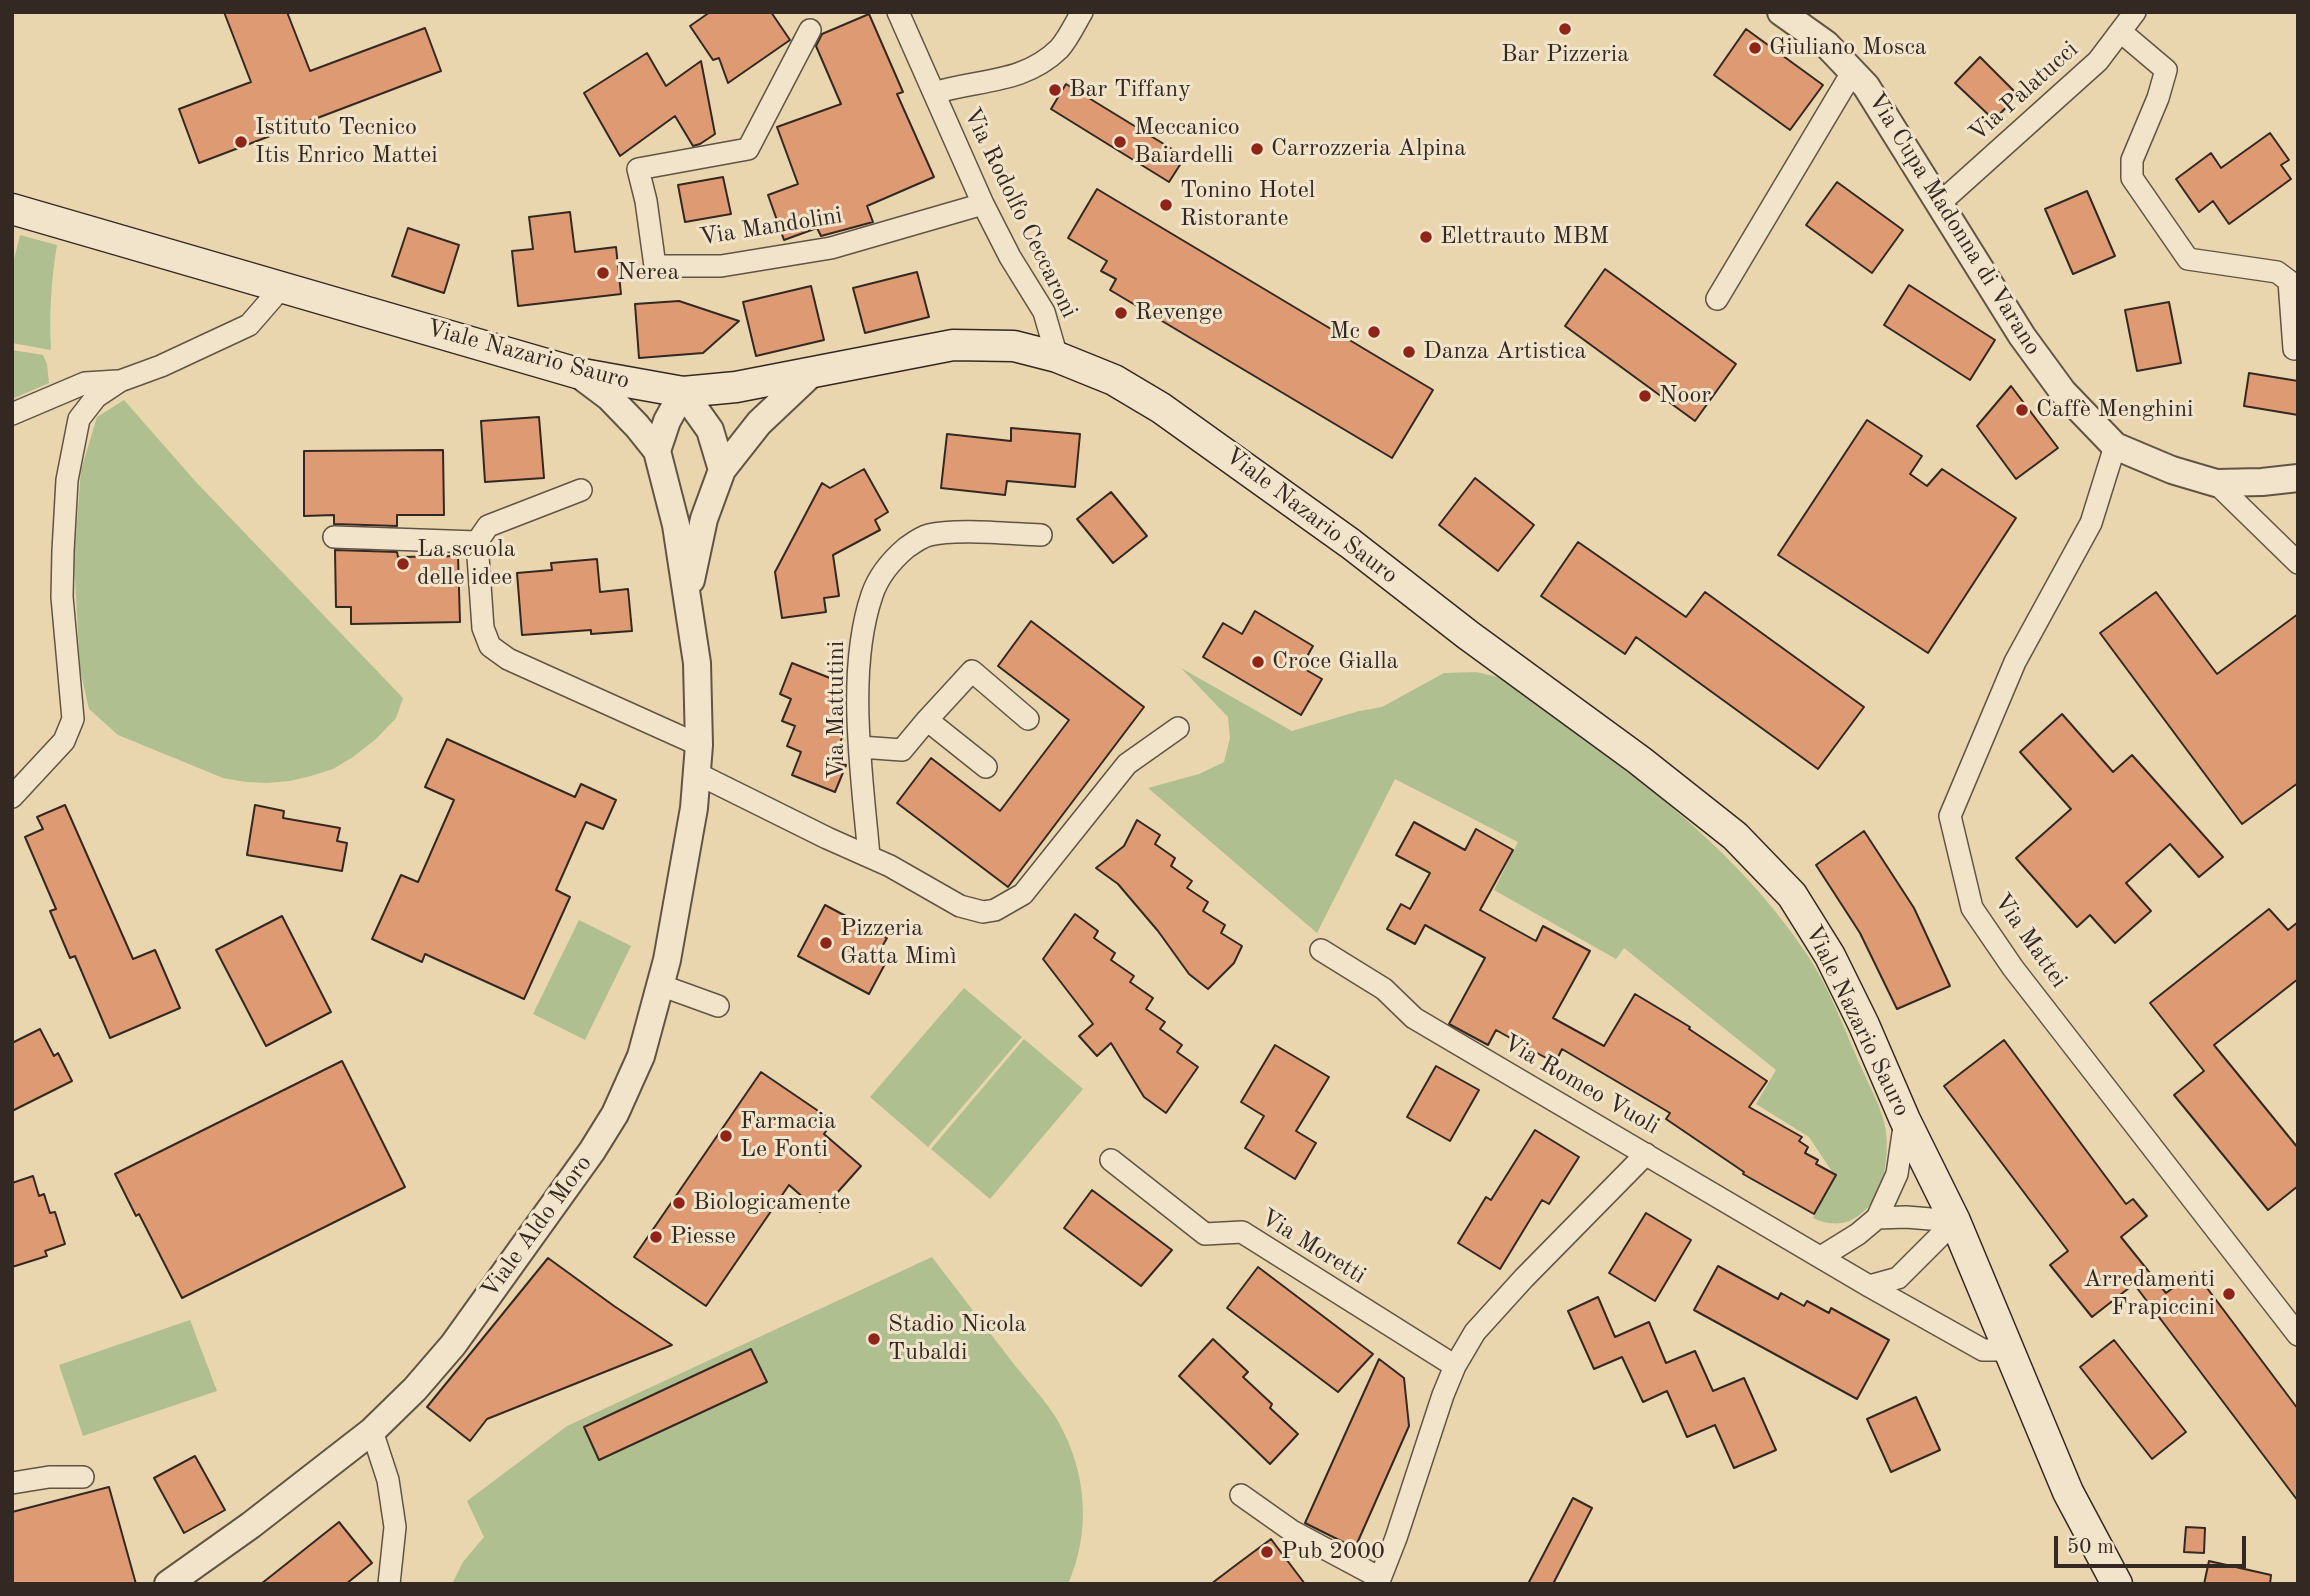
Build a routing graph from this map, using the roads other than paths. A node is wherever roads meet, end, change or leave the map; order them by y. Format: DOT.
graph roads {
  1 [pos="898,12"];
  2 [pos="1082,12"];
  3 [pos="2135,12"];
  4 [pos="1794,16"];
  5 [pos="810,30"];
  6 [pos="2121,32"];
  7 [pos="1853,71"];
  8 [pos="934,93"];
  9 [pos="1940,203"];
  10 [pos="983,204"];
  11 [pos="13,209"];
  12 [pos="282,287"];
  13 [pos="1717,299"];
  14 [pos="2294,349"];
  15 [pos="1057,356"];
  16 [pos="813,372"];
  17 [pos="577,373"];
  18 [pos="120,381"];
  19 [pos="683,392"];
  20 [pos="12,414"];
  21 [pos="2115,446"];
  22 [pos="657,451"];
  23 [pos="722,470"];
  24 [pos="2298,478"];
  25 [pos="2216,483"];
  26 [pos="581,490"];
  27 [pos="1041,535"];
  28 [pos="334,537"];
  29 [pos="477,542"];
  30 [pos="2298,563"];
  31 [pos="688,596"];
  32 [pos="1028,719"];
  33 [pos="927,720"];
  34 [pos="1178,728"];
  35 [pos="699,745"];
  36 [pos="860,747"];
  37 [pos="986,767"];
  38 [pos="698,774"];
  39 [pos="12,797"];
  40 [pos="869,856"];
  41 [pos="1321,950"];
  42 [pos="660,985"];
  43 [pos="718,1006"];
  44 [pos="1905,1120"];
  45 [pos="1646,1154"];
  46 [pos="1111,1160"];
  47 [pos="1877,1218"];
  48 [pos="1955,1220"];
  49 [pos="1821,1257"];
  50 [pos="1869,1286"];
  51 [pos="2298,1335"];
  52 [pos="2009,1350"];
  53 [pos="1455,1366"];
  54 [pos="372,1431"];
  55 [pos="83,1477"];
  56 [pos="12,1483"];
  57 [pos="1241,1495"];
  58 [pos="1379,1581"];
  59 [pos="167,1584"];
  60 [pos="389,1584"];
  61 [pos="2117,1584"];
  1 -- 8 [label="street, Via Rodolfo Ceccaroni"];
  2 -- 8 [label="street, Via Rodolfo Ceccaroni"];
  3 -- 6 [label="street, Via Palatucci"];
  4 -- 7 [label="street, Via Cupa Madonna di Varano"];
  5 -- 10 [label="street, Via Mandolini"];
  6 -- 9 [label="street, Via Palatucci"];
  6 -- 14 [label="street"];
  7 -- 9 [label="street, Via Cupa Madonna di Varano"];
  7 -- 13 [label="street"];
  8 -- 10 [label="street, Via Rodolfo Ceccaroni"];
  9 -- 21 [label="street, Via Cupa Madonna di Varano"];
  10 -- 15 [label="street, Via Rodolfo Ceccaroni"];
  11 -- 12 [label="main road, Viale Nazario Sauro"];
  12 -- 17 [label="main road, Viale Nazario Sauro"];
  12 -- 18 [label="street"];
  15 -- 16 [label="main road, Viale Nazario Sauro"];
  15 -- 44 [label="main road, Viale Nazario Sauro"];
  16 -- 19 [label="main road, Viale Nazario Sauro"];
  16 -- 23 [label="street, Viale Aldo Moro"];
  17 -- 19 [label="main road, Viale Nazario Sauro"];
  17 -- 22 [label="street, Viale Aldo Moro"];
  18 -- 20 [label="street"];
  18 -- 39 [label="street"];
  19 -- 22 [label="street"];
  19 -- 23 [label="street"];
  21 -- 25 [label="street"];
  21 -- 51 [label="street, Via Mattei"];
  22 -- 31 [label="street, Viale Aldo Moro"];
  23 -- 31 [label="street, Viale Aldo Moro"];
  24 -- 25 [label="street"];
  25 -- 30 [label="street"];
  26 -- 29 [label="street"];
  27 -- 36 [label="street, Via Mattutini"];
  28 -- 29 [label="street"];
  29 -- 35 [label="street"];
  31 -- 35 [label="street, Viale Aldo Moro"];
  32 -- 33 [label="street"];
  33 -- 36 [label="street"];
  33 -- 37 [label="street"];
  34 -- 40 [label="street"];
  35 -- 38 [label="street, Viale Aldo Moro"];
  36 -- 40 [label="street, Via Mattutini"];
  38 -- 40 [label="street"];
  38 -- 42 [label="street, Viale Aldo Moro"];
  41 -- 45 [label="street, Via Romeo Vuoli"];
  42 -- 43 [label="street"];
  42 -- 54 [label="street, Viale Aldo Moro"];
  44 -- 47 [label="street"];
  44 -- 48 [label="main road, Viale Nazario Sauro"];
  45 -- 49 [label="street, Via Romeo Vuoli"];
  45 -- 53 [label="street"];
  46 -- 53 [label="street, Via Moretti"];
  47 -- 48 [label="street"];
  47 -- 49 [label="street"];
  48 -- 50 [label="street"];
  48 -- 52 [label="main road, Viale Nazario Sauro"];
  49 -- 50 [label="street, Via Romeo Vuoli"];
  50 -- 52 [label="street, Via Romeo Vuoli"];
  52 -- 61 [label="main road, Viale Nazario Sauro"];
  53 -- 58 [label="street"];
  54 -- 59 [label="street, Viale Aldo Moro"];
  54 -- 60 [label="street"];
  55 -- 56 [label="street"];
  57 -- 58 [label="street"];
}
